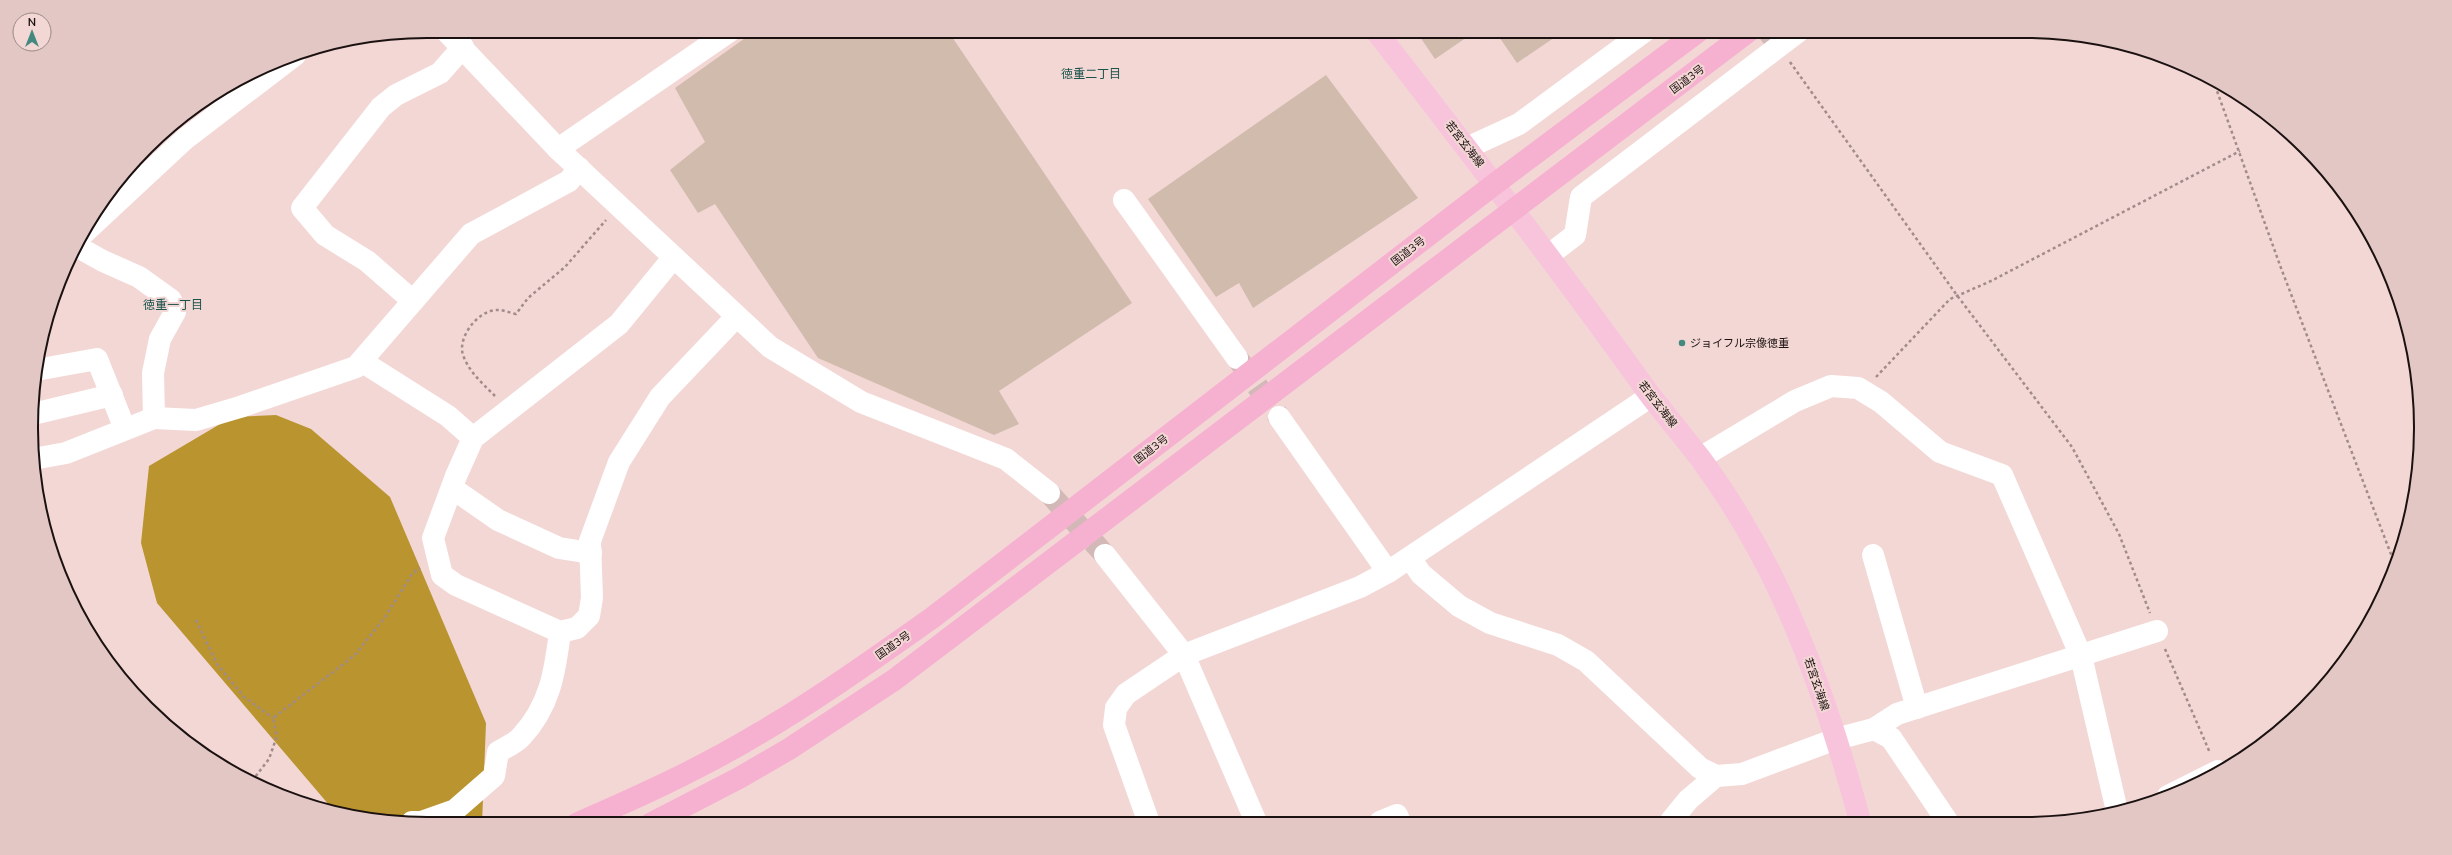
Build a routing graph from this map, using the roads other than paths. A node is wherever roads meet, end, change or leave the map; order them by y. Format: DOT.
graph roads {
  1 [pos="453,38"];
  2 [pos="720,38"];
  3 [pos="1382,38"];
  4 [pos="1635,38"];
  5 [pos="1690,38"];
  6 [pos="1740,38"];
  7 [pos="1790,38"];
  8 [pos="462,47"];
  9 [pos="271,71"];
  10 [pos="178,133"];
  11 [pos="1469,148"];
  12 [pos="558,149"];
  13 [pos="579,168"];
  14 [pos="1496,183"];
  15 [pos="1124,200"];
  16 [pos="1515,209"];
  17 [pos="103,213"];
  18 [pos="81,249"];
  19 [pos="1549,255"];
  20 [pos="674,258"];
  21 [pos="414,302"];
  22 [pos="736,317"];
  23 [pos="1237,358"];
  24 [pos="368,366"];
  25 [pos="42,369"];
  26 [pos="112,395"];
  27 [pos="1650,396"];
  28 [pos="39,413"];
  29 [pos="1279,417"];
  30 [pos="154,418"];
  31 [pos="125,429"];
  32 [pos="473,438"];
  33 [pos="39,457"];
  34 [pos="1700,458"];
  35 [pos="452,488"];
  36 [pos="1049,493"];
  37 [pos="591,553"];
  38 [pos="1105,555"];
  39 [pos="1873,555"];
  40 [pos="1410,558"];
  41 [pos="1388,572"];
  42 [pos="2157,631"];
  43 [pos="560,632"];
  44 [pos="1184,655"];
  45 [pos="2082,656"];
  46 [pos="1917,708"];
  47 [pos="1874,729"];
  48 [pos="1836,740"];
  49 [pos="1716,776"];
  50 [pos="2116,806"];
  51 [pos="435,817"];
  52 [pos="592,817"];
  53 [pos="664,817"];
  54 [pos="1147,817"];
  55 [pos="1254,817"];
  56 [pos="1674,817"];
  57 [pos="1859,817"];
  58 [pos="1944,817"];
  1 -- 8 [label="street"];
  2 -- 12 [label="street"];
  3 -- 11 [label="main road, 若宮玄海線"];
  4 -- 11 [label="street"];
  5 -- 14 [label="highway, 国道3号"];
  6 -- 16 [label="highway, 国道3号"];
  7 -- 19 [label="street"];
  8 -- 12 [label="street"];
  8 -- 21 [label="street"];
  9 -- 10 [label="street"];
  10 -- 17 [label="street"];
  11 -- 14 [label="main road, 若宮玄海線"];
  12 -- 13 [label="street"];
  13 -- 20 [label="street"];
  13 -- 21 [label="street"];
  14 -- 16 [label="main road, 若宮玄海線"];
  14 -- 52 [label="highway, 国道3号"];
  15 -- 23 [label="street"];
  16 -- 19 [label="main road, 若宮玄海線"];
  16 -- 53 [label="highway, 国道3号"];
  18 -- 30 [label="street"];
  19 -- 27 [label="main road, 若宮玄海線"];
  20 -- 22 [label="street"];
  20 -- 32 [label="street"];
  21 -- 30 [label="street"];
  22 -- 36 [label="street"];
  22 -- 37 [label="street"];
  24 -- 32 [label="street"];
  25 -- 26 [label="street"];
  26 -- 28 [label="street"];
  26 -- 31 [label="street"];
  27 -- 34 [label="main road, 若宮玄海線"];
  27 -- 40 [label="street"];
  29 -- 41 [label="street"];
  30 -- 31 [label="street"];
  31 -- 33 [label="street"];
  32 -- 35 [label="street"];
  34 -- 45 [label="street"];
  34 -- 48 [label="main road, 若宮玄海線"];
  35 -- 37 [label="street"];
  35 -- 43 [label="street"];
  37 -- 43 [label="street"];
  38 -- 44 [label="street"];
  39 -- 46 [label="street"];
  40 -- 41 [label="street"];
  40 -- 49 [label="street"];
  41 -- 44 [label="street"];
  42 -- 45 [label="street"];
  43 -- 51 [label="street"];
  44 -- 54 [label="street"];
  44 -- 55 [label="street"];
  45 -- 46 [label="street"];
  45 -- 50 [label="street"];
  46 -- 47 [label="street"];
  47 -- 48 [label="street"];
  47 -- 58 [label="street"];
  48 -- 49 [label="street"];
  48 -- 57 [label="main road, 若宮玄海線"];
  49 -- 56 [label="street"];
}
